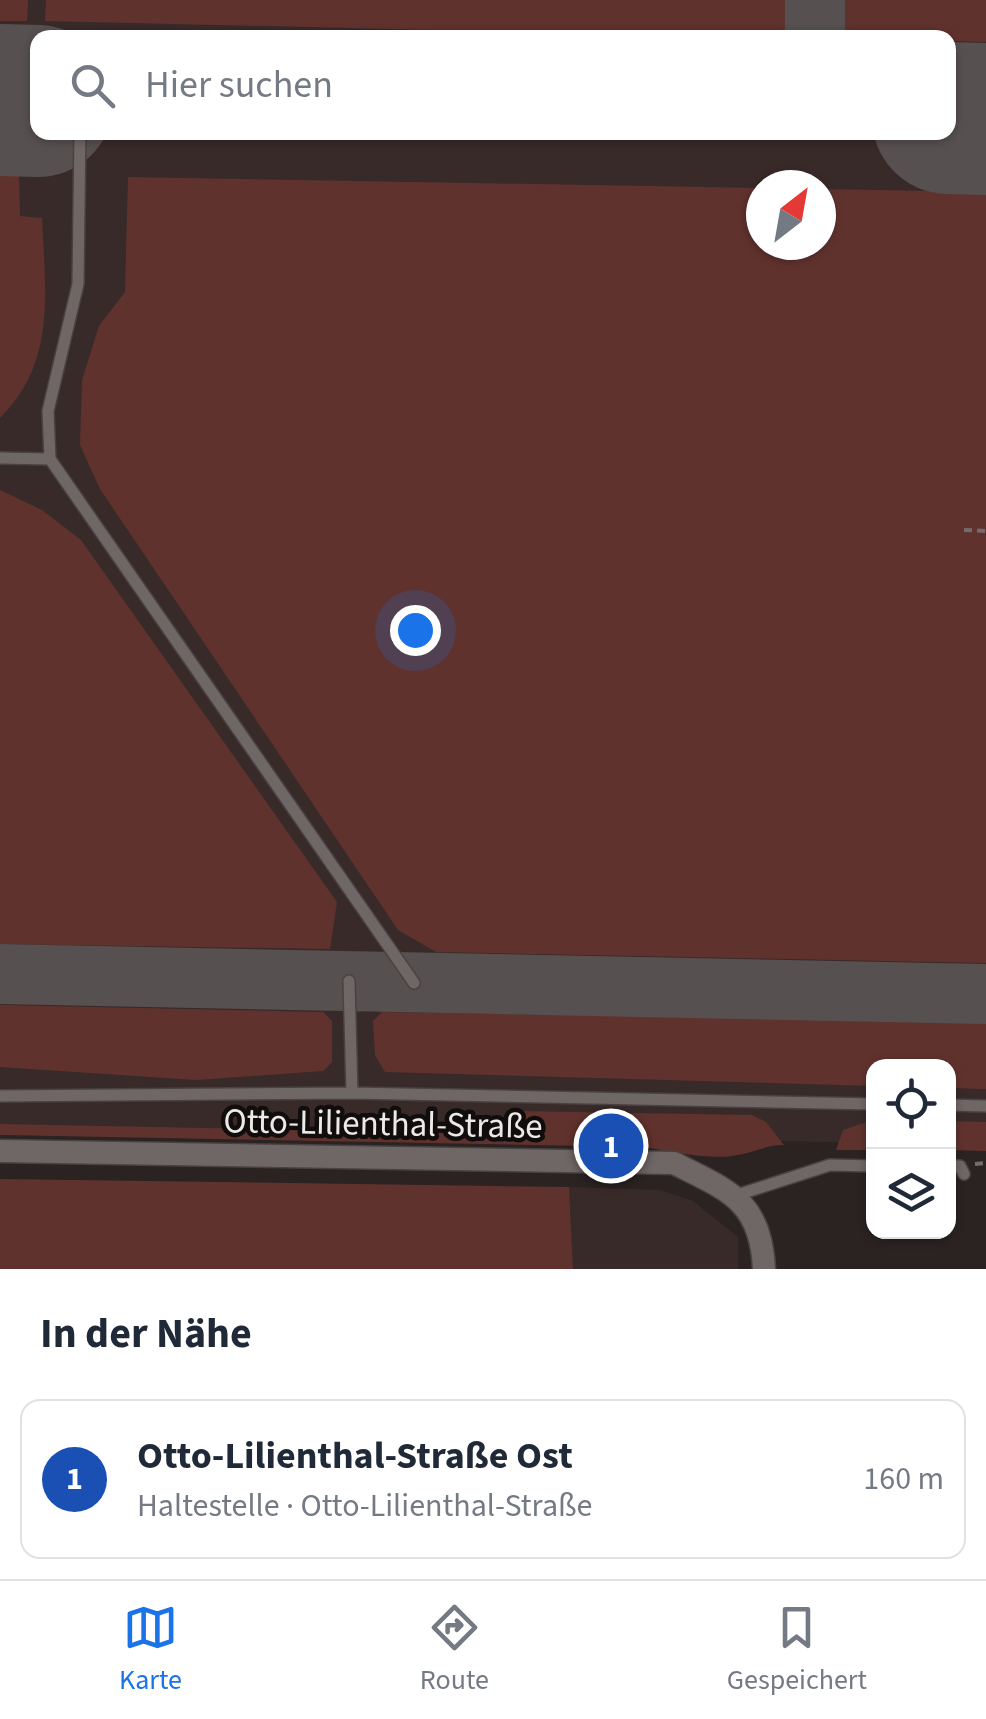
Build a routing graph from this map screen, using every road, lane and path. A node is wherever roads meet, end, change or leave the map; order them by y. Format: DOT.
graph roads {
  1 [pos="80,140"];
  2 [pos="0,458"];
  3 [pos="50,459"];
  4 [pos="964,530"];
  5 [pos="986,531"];
  6 [pos="349,981"];
  7 [pos="414,983"];
  8 [pos="352,1093"];
  9 [pos="0,1096"];
  10 [pos="866,1104"];
  11 [pos="956,1105"];
  12 [pos="986,1106"];
  13 [pos="0,1151"];
  14 [pos="866,1166"];
  15 [pos="956,1166"];
  16 [pos="964,1174"];
  17 [pos="737,1195"];
  18 [pos="764,1269"];
  1 -- 3 [label="lane"];
  2 -- 3 [label="lane"];
  3 -- 7 [label="lane"];
  4 -- 5 [label="path"];
  6 -- 8 [label="lane"];
  8 -- 9 [label="lane"];
  8 -- 10 [label="lane"];
  11 -- 12 [label="lane"];
  13 -- 17 [label="street, Otto-Lilienthal-Straße"];
  14 -- 17 [label="lane"];
  15 -- 16 [label="lane"];
  17 -- 18 [label="street"];
}
